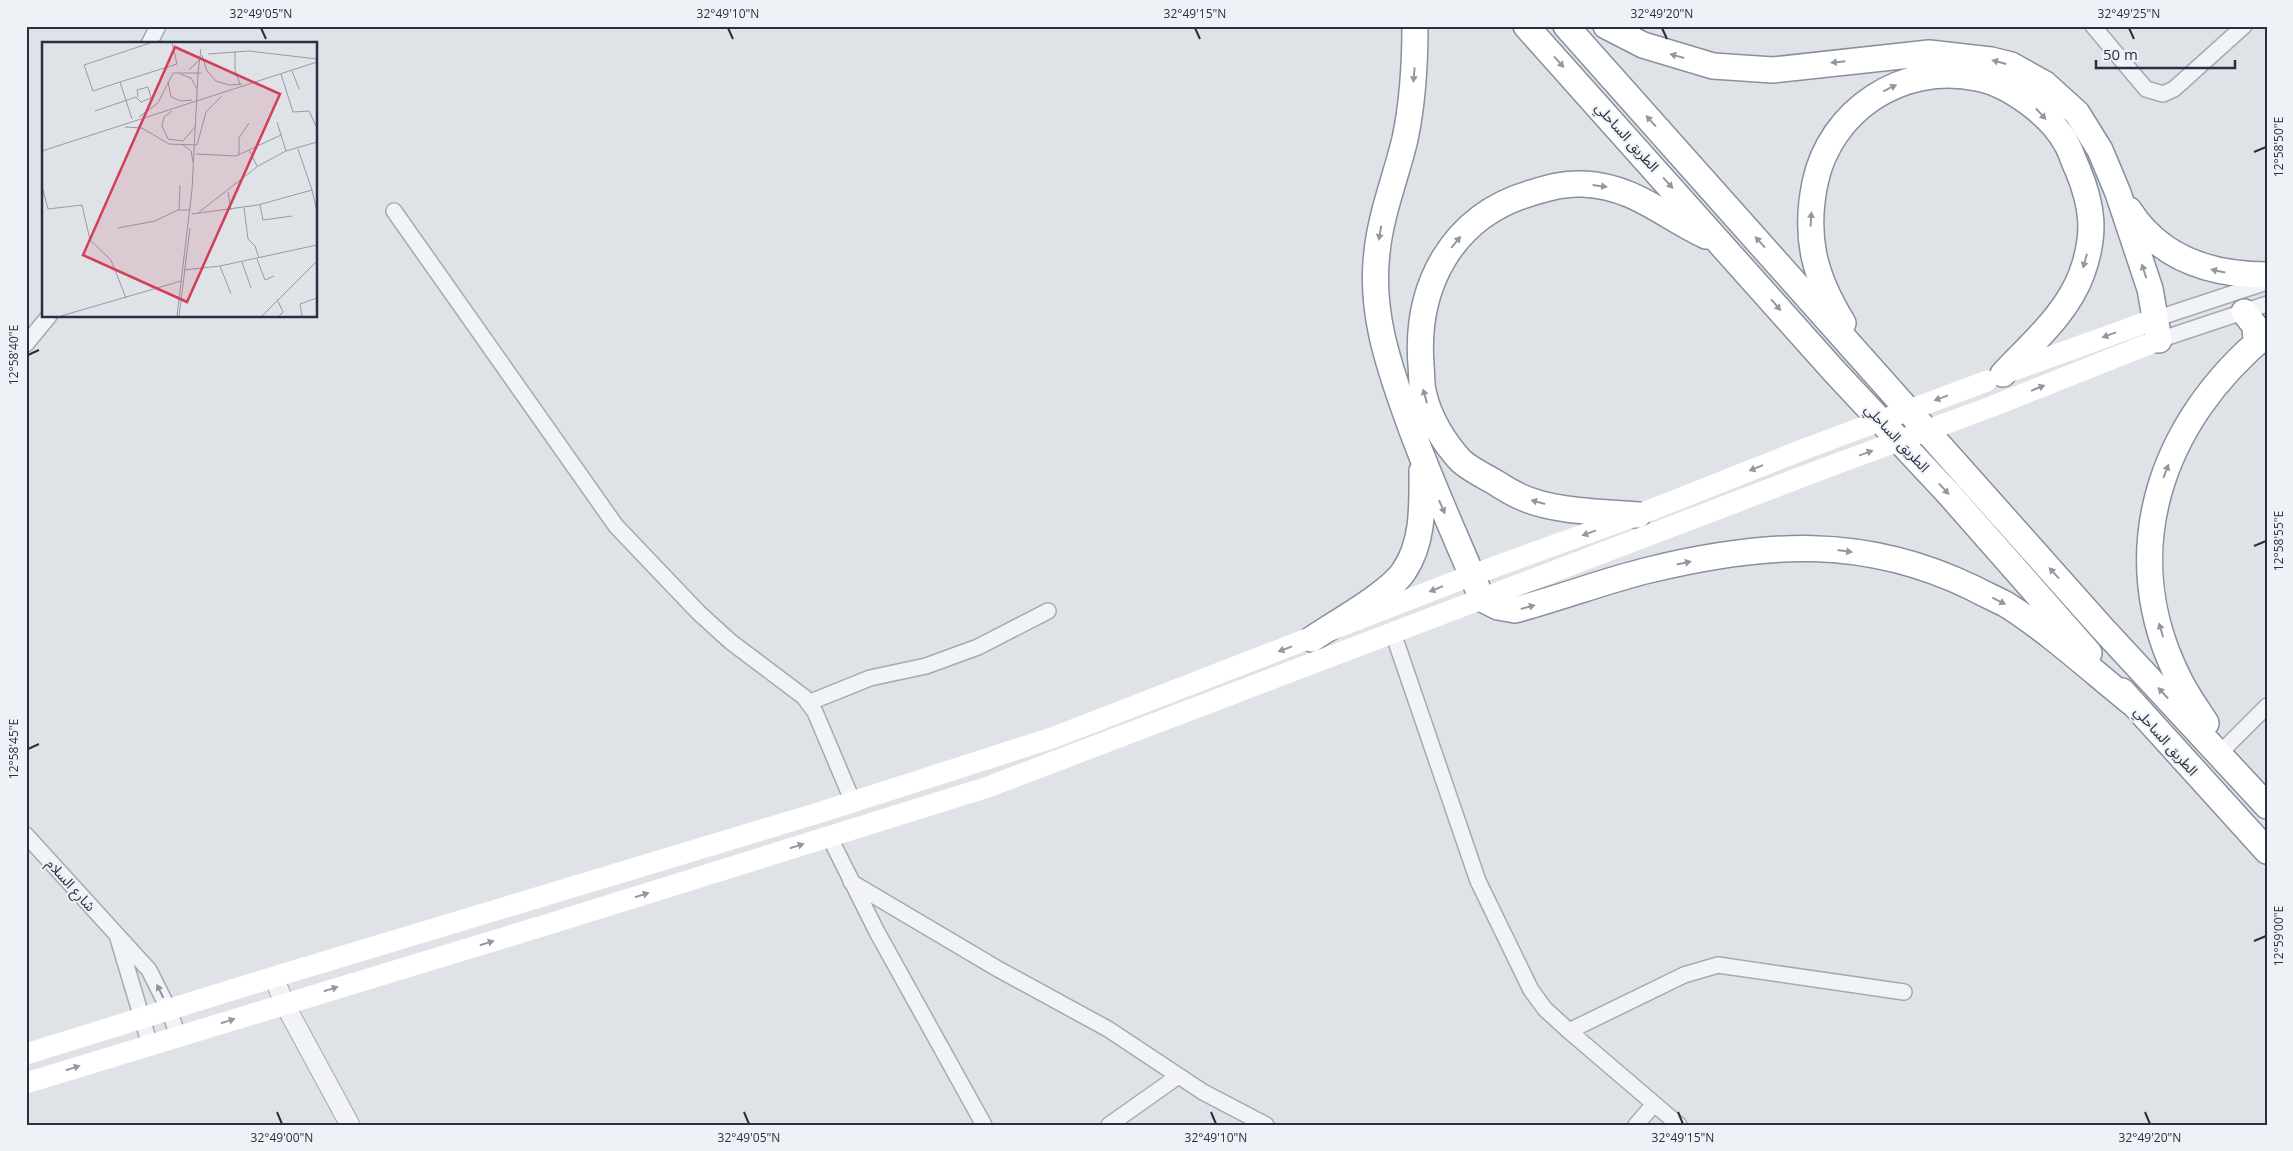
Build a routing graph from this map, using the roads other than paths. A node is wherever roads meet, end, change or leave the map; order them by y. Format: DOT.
graph roads {
  1 [pos="158,26"];
  2 [pos="1415,26"];
  3 [pos="1526,26"];
  4 [pos="1566,26"];
  5 [pos="1606,26"];
  6 [pos="2094,26"];
  7 [pos="2244,26"];
  8 [pos="150,42"];
  9 [pos="2118,193"];
  10 [pos="394,211"];
  11 [pos="1721,242"];
  12 [pos="2267,275"];
  13 [pos="2267,282"];
  14 [pos="2256,308"];
  15 [pos="47,318"];
  16 [pos="2157,329"];
  17 [pos="2261,338"];
  18 [pos="26,344"];
  19 [pos="1875,374"];
  20 [pos="1995,377"];
  21 [pos="1422,461"];
  22 [pos="1638,515"];
  23 [pos="1472,575"];
  24 [pos="1482,599"];
  25 [pos="1048,611"];
  26 [pos="1393,633"];
  27 [pos="1312,639"];
  28 [pos="808,703"];
  29 [pos="2132,703"];
  30 [pos="2267,706"];
  31 [pos="2227,758"];
  32 [pos="854,802"];
  33 [pos="2267,806"];
  34 [pos="26,835"];
  35 [pos="829,836"];
  36 [pos="2267,851"];
  37 [pos="851,882"];
  38 [pos="116,934"];
  39 [pos="274,976"];
  40 [pos="1904,992"];
  41 [pos="284,1003"];
  42 [pos="169,1010"];
  43 [pos="141,1019"];
  44 [pos="1569,1031"];
  45 [pos="178,1036"];
  46 [pos="150,1044"];
  47 [pos="26,1054"];
  48 [pos="1178,1077"];
  49 [pos="26,1083"];
  50 [pos="1654,1104"];
  51 [pos="350,1125"];
  52 [pos="984,1125"];
  53 [pos="1108,1125"];
  54 [pos="1266,1125"];
  55 [pos="1636,1125"];
  56 [pos="1679,1125"];
  1 -- 8 [label="street"];
  2 -- 21 [label="highway, one-way"];
  3 -- 11 [label="highway, الطريق الساحلي, one-way"];
  19 -- 4 [label="highway, الطريق الساحلي, one-way"];
  9 -- 5 [label="highway, one-way"];
  6 -- 7 [label="street"];
  12 -- 9 [label="highway, one-way"];
  16 -- 9 [label="highway, one-way"];
  10 -- 28 [label="street"];
  22 -- 11 [label="highway, one-way"];
  11 -- 29 [label="highway, الطريق الساحلي, one-way"];
  13 -- 16 [label="street"];
  14 -- 16 [label="street"];
  14 -- 17 [label="highway"];
  15 -- 18 [label="street"];
  16 -- 20 [label="main road, one-way"];
  24 -- 16 [label="main road, one-way, bridge"];
  31 -- 17 [label="highway, one-way"];
  19 -- 20 [label="highway, one-way"];
  31 -- 19 [label="highway, الطريق الساحلي, one-way"];
  20 -- 22 [label="main road, one-way, bridge"];
  21 -- 23 [label="highway, one-way"];
  21 -- 27 [label="highway"];
  22 -- 23 [label="main road, one-way"];
  23 -- 24 [label="highway"];
  23 -- 27 [label="main road, one-way"];
  24 -- 26 [label="main road"];
  24 -- 29 [label="highway, one-way"];
  25 -- 28 [label="street"];
  26 -- 35 [label="main road"];
  26 -- 44 [label="street"];
  27 -- 32 [label="main road, one-way"];
  28 -- 32 [label="street"];
  29 -- 36 [label="highway, الطريق الساحلي"];
  30 -- 31 [label="street"];
  31 -- 33 [label="highway, الطريق الساحلي"];
  32 -- 39 [label="main road"];
  34 -- 38 [label="street, شارع السلام"];
  35 -- 37 [label="street"];
  41 -- 35 [label="main road, one-way"];
  37 -- 48 [label="street"];
  37 -- 52 [label="street"];
  42 -- 38 [label="street, شارع السلام, one-way"];
  38 -- 43 [label="street"];
  39 -- 41 [label="street"];
  39 -- 42 [label="main road"];
  40 -- 44 [label="street"];
  45 -- 41 [label="main road, one-way"];
  41 -- 51 [label="street"];
  42 -- 43 [label="main road"];
  42 -- 45 [label="street, شارع السلام"];
  43 -- 46 [label="street"];
  43 -- 47 [label="main road"];
  44 -- 50 [label="street"];
  45 -- 46 [label="main road"];
  49 -- 46 [label="main road, one-way"];
  48 -- 53 [label="street"];
  48 -- 54 [label="street"];
  50 -- 55 [label="street"];
  50 -- 56 [label="street"];
}
